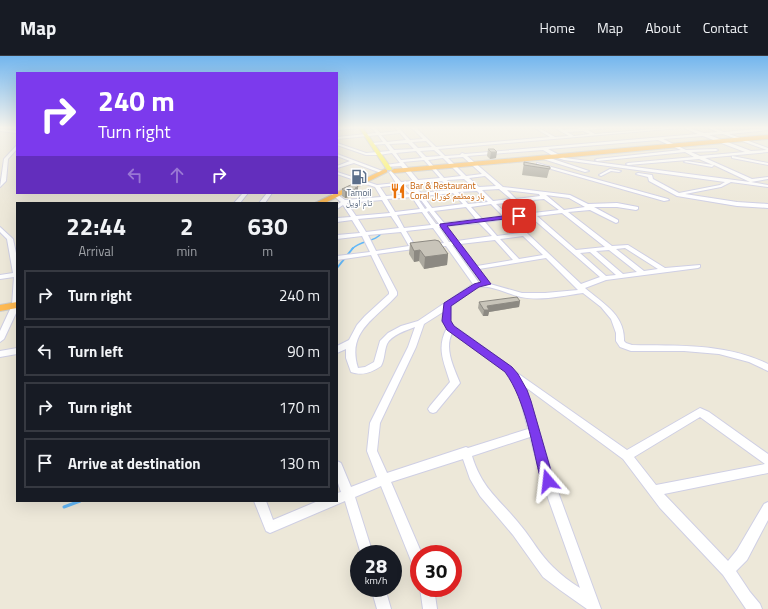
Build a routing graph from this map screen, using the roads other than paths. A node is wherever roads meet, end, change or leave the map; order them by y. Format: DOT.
graph roads {
  1 [pos="11,154"];
  2 [pos="365,154"];
  3 [pos="379,154"];
  4 [pos="395,154"];
  5 [pos="421,154"];
  6 [pos="441,154"];
  7 [pos="481,154"];
  8 [pos="505,154"];
  9 [pos="527,154"];
  10 [pos="549,154"];
  11 [pos="582,154"];
  12 [pos="605,154"];
  13 [pos="633,154"];
  14 [pos="661,154"];
  15 [pos="693,154"];
  16 [pos="724,154"];
  17 [pos="741,154"];
  18 [pos="338,155"];
  19 [pos="464,155"];
  20 [pos="727,155"];
  21 [pos="638,156"];
  22 [pos="445,157"];
  23 [pos="700,157"];
  24 [pos="553,158"];
  25 [pos="613,158"];
  26 [pos="425,159"];
  27 [pos="535,159"];
  28 [pos="514,160"];
  29 [pos="675,160"];
  30 [pos="355,161"];
  31 [pos="592,161"];
  32 [pos="492,162"];
  33 [pos="649,162"];
  34 [pos="402,163"];
  35 [pos="473,164"];
  36 [pos="768,164"];
  37 [pos="454,165"];
  38 [pos="623,165"];
  39 [pos="338,167"];
  40 [pos="432,167"];
  41 [pos="723,167"];
  42 [pos="388,170"];
  43 [pos="407,170"];
  44 [pos="634,170"];
  45 [pos="587,171"];
  46 [pos="669,172"];
  47 [pos="338,173"];
  48 [pos="485,175"];
  49 [pos="601,175"];
  50 [pos="466,177"];
  51 [pos="768,178"];
  52 [pos="444,179"];
  53 [pos="364,180"];
  54 [pos="730,181"];
  55 [pos="752,181"];
  56 [pos="416,182"];
  57 [pos="400,184"];
  58 [pos="758,185"];
  59 [pos="0,186"];
  60 [pos="377,186"];
  61 [pos="768,186"];
  62 [pos="500,187"];
  63 [pos="647,188"];
  64 [pos="478,189"];
  65 [pos="455,191"];
  66 [pos="659,191"];
  67 [pos="338,192"];
  68 [pos="640,192"];
  69 [pos="245,194"];
  70 [pos="269,194"];
  71 [pos="333,194"];
  72 [pos="676,194"];
  73 [pos="420,195"];
  74 [pos="543,195"];
  75 [pos="413,196"];
  76 [pos="652,196"];
  77 [pos="384,199"];
  78 [pos="515,200"];
  79 [pos="666,200"];
  80 [pos="238,202"];
  81 [pos="263,202"];
  82 [pos="321,202"];
  83 [pos="344,202"];
  84 [pos="492,202"];
  85 [pos="467,205"];
  86 [pos="338,206"];
  87 [pos="768,206"];
  88 [pos="590,207"];
  89 [pos="636,208"];
  90 [pos="430,209"];
  91 [pos="423,210"];
  92 [pos="563,211"];
  93 [pos="392,213"];
  94 [pos="530,214"];
  95 [pos="507,217"];
  96 [pos="354,218"];
  97 [pos="338,220"];
  98 [pos="481,220"];
  99 [pos="616,221"];
  100 [pos="442,225"];
  101 [pos="434,226"];
  102 [pos="0,229"];
  103 [pos="401,229"];
  104 [pos="0,234"];
  105 [pos="364,234"];
  106 [pos="525,234"];
  107 [pos="8,236"];
  108 [pos="338,237"];
  109 [pos="496,238"];
  110 [pos="456,243"];
  111 [pos="447,244"];
  112 [pos="609,247"];
  113 [pos="413,248"];
  114 [pos="591,250"];
  115 [pos="574,252"];
  116 [pos="374,253"];
  117 [pos="548,256"];
  118 [pos="338,258"];
  119 [pos="518,261"];
  120 [pos="698,266"];
  121 [pos="474,268"];
  122 [pos="16,270"];
  123 [pos="665,270"];
  124 [pos="16,274"];
  125 [pos="643,274"];
  126 [pos="0,276"];
  127 [pos="622,276"];
  128 [pos="605,278"];
  129 [pos="487,284"];
  130 [pos="477,285"];
  131 [pos="582,289"];
  132 [pos="16,305"];
  133 [pos="447,305"];
  134 [pos="0,308"];
  135 [pos="421,323"];
  136 [pos="451,328"];
  137 [pos="0,338"];
  138 [pos="352,342"];
  139 [pos="338,349"];
  140 [pos="16,351"];
  141 [pos="0,354"];
  142 [pos="768,368"];
  143 [pos="508,369"];
  144 [pos="433,409"];
  145 [pos="533,432"];
  146 [pos="466,452"];
  147 [pos="627,456"];
  148 [pos="767,467"];
  149 [pos="338,469"];
  150 [pos="384,479"];
  151 [pos="653,491"];
  152 [pos="348,494"];
  153 [pos="338,499"];
  154 [pos="260,502"];
  155 [pos="330,502"];
  156 [pos="768,508"];
  157 [pos="364,545"];
  158 [pos="412,545"];
  159 [pos="728,570"];
  160 [pos="381,597"];
  161 [pos="428,597"];
  162 [pos="594,607"];
  163 [pos="384,609"];
  164 [pos="430,609"];
  165 [pos="755,609"];
  1 -- 59 [label="street"];
  2 -- 3 [label="street"];
  3 -- 42 [label="main road"];
  4 -- 34 [label="street"];
  5 -- 26 [label="street"];
  6 -- 22 [label="street"];
  7 -- 19 [label="street"];
  7 -- 32 [label="street"];
  8 -- 28 [label="street"];
  9 -- 27 [label="street"];
  10 -- 24 [label="street"];
  11 -- 24 [label="highway"];
  11 -- 31 [label="street"];
  12 -- 25 [label="street"];
  13 -- 21 [label="street"];
  14 -- 21 [label="street"];
  14 -- 29 [label="street"];
  15 -- 23 [label="street"];
  16 -- 20 [label="street"];
  17 -- 20 [label="street"];
  18 -- 30 [label="street"];
  19 -- 22 [label="street"];
  19 -- 35 [label="street"];
  20 -- 23 [label="street"];
  20 -- 36 [label="street"];
  21 -- 25 [label="street"];
  21 -- 33 [label="street"];
  22 -- 26 [label="street"];
  22 -- 37 [label="street"];
  23 -- 29 [label="street"];
  23 -- 41 [label="street"];
  24 -- 27 [label="highway"];
  24 -- 31 [label="street"];
  24 -- 45 [label="street"];
  24 -- 68 [label="street"];
  25 -- 31 [label="street"];
  25 -- 38 [label="street"];
  26 -- 34 [label="street"];
  26 -- 40 [label="street"];
  27 -- 28 [label="highway"];
  28 -- 32 [label="highway"];
  29 -- 33 [label="street"];
  29 -- 41 [label="street"];
  29 -- 46 [label="street"];
  30 -- 39 [label="street"];
  30 -- 42 [label="street"];
  31 -- 38 [label="street"];
  32 -- 35 [label="highway"];
  33 -- 38 [label="street"];
  33 -- 46 [label="street"];
  34 -- 42 [label="street"];
  34 -- 43 [label="street"];
  35 -- 37 [label="highway"];
  35 -- 48 [label="street"];
  37 -- 40 [label="highway"];
  37 -- 50 [label="street"];
  38 -- 44 [label="street"];
  40 -- 43 [label="highway"];
  40 -- 52 [label="street"];
  41 -- 55 [label="street"];
  42 -- 43 [label="highway"];
  42 -- 53 [label="highway"];
  42 -- 57 [label="street"];
  43 -- 56 [label="street"];
  44 -- 46 [label="street"];
  44 -- 49 [label="street"];
  44 -- 72 [label="street"];
  46 -- 54 [label="street"];
  47 -- 53 [label="street"];
  48 -- 50 [label="street"];
  48 -- 62 [label="street"];
  50 -- 52 [label="street"];
  50 -- 64 [label="street"];
  51 -- 55 [label="street"];
  52 -- 56 [label="street"];
  52 -- 65 [label="street"];
  53 -- 60 [label="street"];
  53 -- 67 [label="highway"];
  54 -- 58 [label="street"];
  54 -- 72 [label="street"];
  55 -- 58 [label="street"];
  56 -- 57 [label="street"];
  56 -- 73 [label="street"];
  57 -- 60 [label="street"];
  57 -- 75 [label="street"];
  58 -- 61 [label="street"];
  60 -- 77 [label="street"];
  62 -- 64 [label="street"];
  62 -- 74 [label="street"];
  62 -- 78 [label="street"];
  63 -- 68 [label="street"];
  64 -- 65 [label="street"];
  64 -- 84 [label="street"];
  65 -- 73 [label="street"];
  65 -- 85 [label="street"];
  66 -- 76 [label="street"];
  68 -- 76 [label="street"];
  69 -- 80 [label="street"];
  70 -- 81 [label="street"];
  71 -- 82 [label="highway"];
  71 -- 83 [label="street"];
  72 -- 87 [label="street"];
  73 -- 75 [label="street"];
  73 -- 90 [label="street"];
  74 -- 78 [label="street"];
  74 -- 88 [label="street"];
  74 -- 92 [label="street"];
  75 -- 77 [label="street"];
  75 -- 91 [label="street"];
  76 -- 79 [label="street"];
  77 -- 83 [label="street"];
  77 -- 93 [label="street"];
  78 -- 84 [label="street"];
  78 -- 94 [label="street"];
  83 -- 86 [label="street"];
  83 -- 96 [label="street"];
  84 -- 85 [label="street"];
  84 -- 95 [label="street"];
  85 -- 90 [label="street"];
  85 -- 98 [label="street"];
  88 -- 89 [label="street"];
  88 -- 92 [label="street"];
  88 -- 99 [label="street"];
  90 -- 91 [label="street"];
  90 -- 100 [label="street"];
  91 -- 93 [label="street"];
  91 -- 101 [label="street"];
  92 -- 94 [label="street"];
  92 -- 112 [label="street"];
  93 -- 96 [label="street"];
  93 -- 103 [label="street"];
  94 -- 95 [label="street"];
  94 -- 115 [label="street"];
  95 -- 98 [label="street"];
  95 -- 106 [label="street"];
  96 -- 97 [label="street"];
  96 -- 105 [label="street"];
  98 -- 100 [label="street"];
  98 -- 109 [label="street"];
  100 -- 101 [label="street"];
  100 -- 110 [label="street"];
  101 -- 103 [label="street"];
  101 -- 111 [label="street"];
  102 -- 107 [label="street"];
  103 -- 105 [label="street"];
  103 -- 113 [label="street"];
  104 -- 107 [label="street"];
  105 -- 108 [label="street"];
  105 -- 116 [label="street"];
  106 -- 109 [label="street"];
  106 -- 117 [label="street"];
  107 -- 122 [label="street"];
  109 -- 110 [label="street"];
  109 -- 119 [label="street"];
  110 -- 111 [label="street"];
  110 -- 121 [label="street"];
  111 -- 113 [label="street"];
  111 -- 130 [label="street"];
  112 -- 114 [label="street"];
  112 -- 123 [label="street"];
  112 -- 125 [label="street"];
  113 -- 116 [label="street"];
  114 -- 115 [label="street"];
  114 -- 127 [label="street"];
  115 -- 128 [label="street"];
  116 -- 118 [label="street"];
  116 -- 138 [label="street"];
  117 -- 119 [label="street"];
  117 -- 131 [label="street"];
  119 -- 121 [label="street"];
  120 -- 123 [label="street"];
  121 -- 129 [label="street"];
  123 -- 125 [label="street"];
  124 -- 126 [label="street"];
  125 -- 127 [label="street"];
  127 -- 128 [label="street"];
  128 -- 131 [label="street"];
  129 -- 130 [label="street"];
  129 -- 131 [label="street"];
  130 -- 133 [label="street"];
  131 -- 142 [label="street"];
  132 -- 134 [label="highway"];
  132 -- 137 [label="street"];
  133 -- 135 [label="street"];
  133 -- 136 [label="street"];
  135 -- 138 [label="street"];
  135 -- 150 [label="street"];
  136 -- 143 [label="street"];
  136 -- 144 [label="street"];
  138 -- 139 [label="street"];
  140 -- 141 [label="street"];
  143 -- 145 [label="street"];
  143 -- 147 [label="street"];
  145 -- 146 [label="street"];
  145 -- 162 [label="street"];
  146 -- 150 [label="street"];
  146 -- 162 [label="street"];
  147 -- 148 [label="street"];
  147 -- 151 [label="street"];
  148 -- 151 [label="street"];
  149 -- 152 [label="street"];
  150 -- 152 [label="street"];
  150 -- 158 [label="street"];
  151 -- 159 [label="street"];
  152 -- 153 [label="street"];
  152 -- 157 [label="street"];
  154 -- 155 [label="street"];
  156 -- 159 [label="street"];
  159 -- 165 [label="street"];
  160 -- 163 [label="street"];
  161 -- 164 [label="street"];
}
